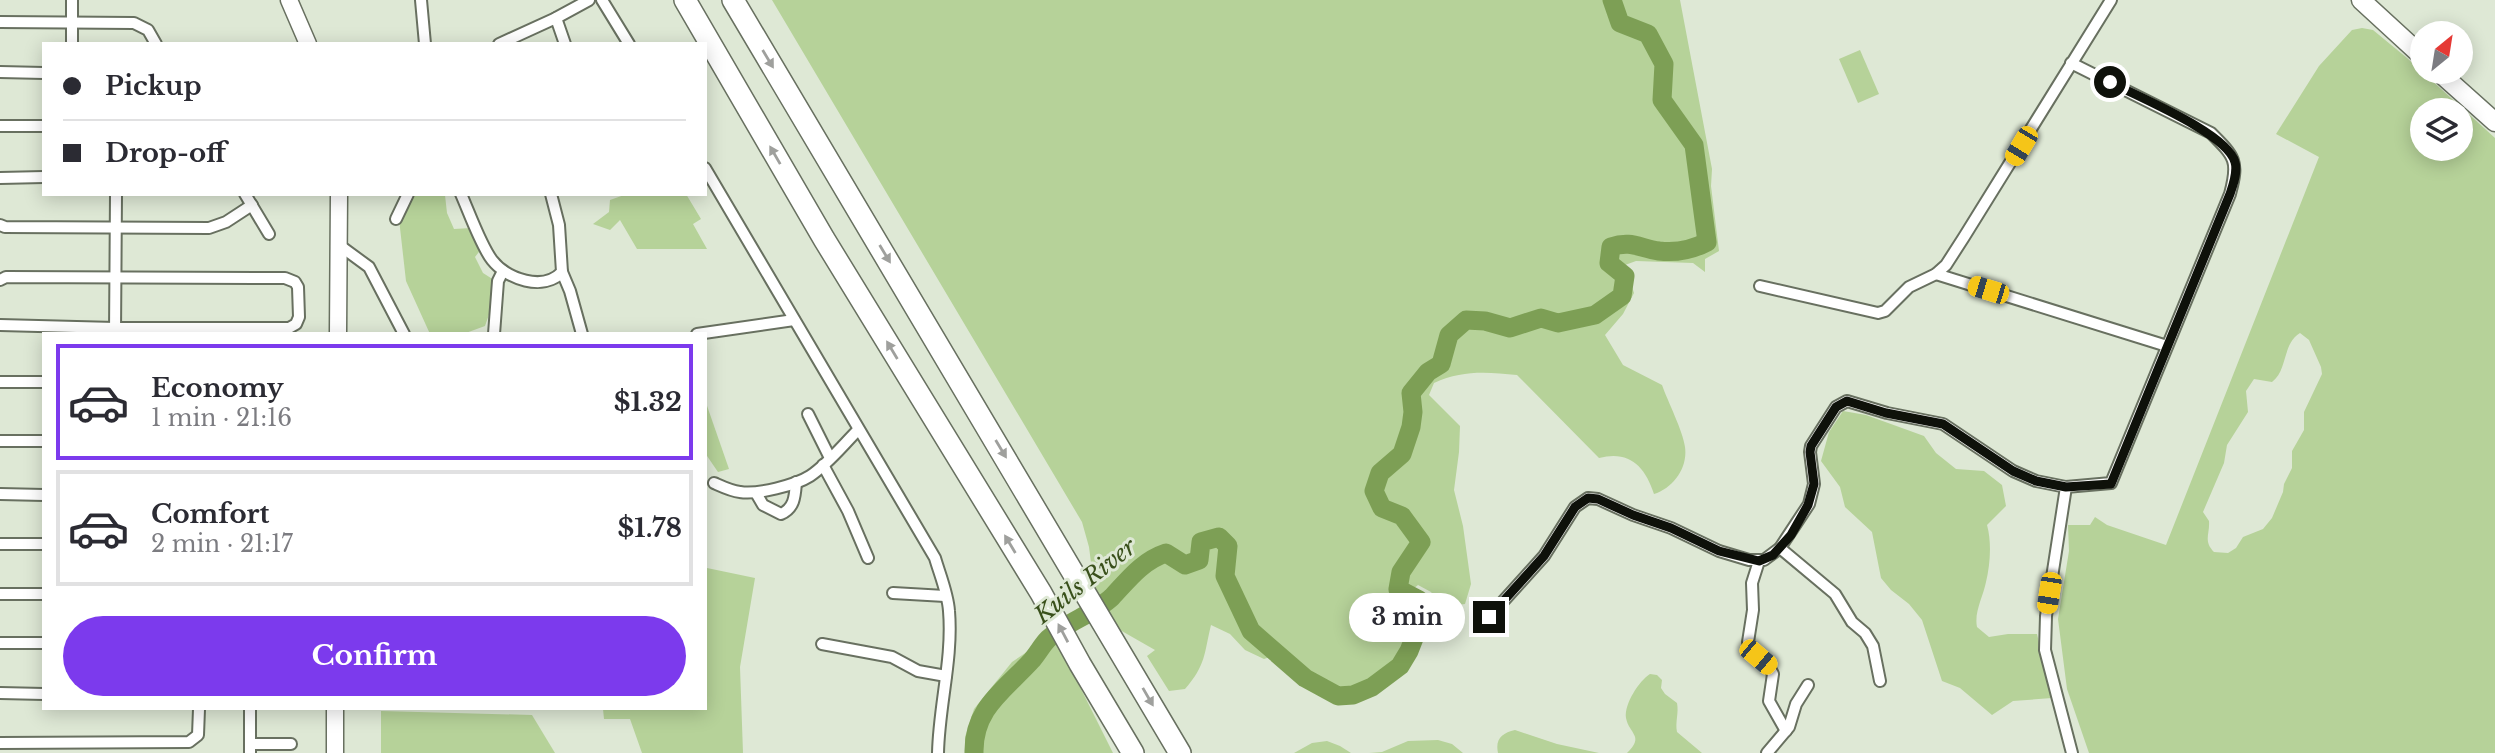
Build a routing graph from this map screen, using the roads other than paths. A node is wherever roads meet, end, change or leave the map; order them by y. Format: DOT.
graph roads {
  1 [pos="72,0"];
  2 [pos="289,0"];
  3 [pos="421,0"];
  4 [pos="589,0"];
  5 [pos="602,0"];
  6 [pos="685,0"];
  7 [pos="733,0"];
  8 [pos="2111,0"];
  9 [pos="2364,1"];
  10 [pos="556,18"];
  11 [pos="0,22"];
  12 [pos="72,23"];
  13 [pos="72,42"];
  14 [pos="155,42"];
  15 [pos="307,42"];
  16 [pos="425,42"];
  17 [pos="503,42"];
  18 [pos="564,42"];
  19 [pos="628,42"];
  20 [pos="2410,45"];
  21 [pos="2071,62"];
  22 [pos="0,72"];
  23 [pos="42,73"];
  24 [pos="2453,84"];
  25 [pos="2495,122"];
  26 [pos="0,126"];
  27 [pos="42,126"];
  28 [pos="707,171"];
  29 [pos="42,177"];
  30 [pos="0,178"];
  31 [pos="116,196"];
  32 [pos="246,196"];
  33 [pos="339,196"];
  34 [pos="407,196"];
  35 [pos="462,196"];
  36 [pos="552,196"];
  37 [pos="252,205"];
  38 [pos="396,219"];
  39 [pos="0,225"];
  40 [pos="116,228"];
  41 [pos="269,234"];
  42 [pos="339,245"];
  43 [pos="503,271"];
  44 [pos="562,272"];
  45 [pos="1936,274"];
  46 [pos="115,278"];
  47 [pos="0,280"];
  48 [pos="1760,286"];
  49 [pos="794,320"];
  50 [pos="0,325"];
  51 [pos="115,331"];
  52 [pos="495,331"];
  53 [pos="338,332"];
  54 [pos="403,332"];
  55 [pos="581,332"];
  56 [pos="707,333"];
  57 [pos="2167,346"];
  58 [pos="0,382"];
  59 [pos="42,382"];
  60 [pos="808,414"];
  61 [pos="858,430"];
  62 [pos="0,441"];
  63 [pos="42,441"];
  64 [pos="827,461"];
  65 [pos="796,482"];
  66 [pos="714,483"];
  67 [pos="2066,487"];
  68 [pos="756,493"];
  69 [pos="0,494"];
  70 [pos="42,495"];
  71 [pos="0,544"];
  72 [pos="42,544"];
  73 [pos="1780,548"];
  74 [pos="867,558"];
  75 [pos="1759,561"];
  76 [pos="893,593"];
  77 [pos="0,594"];
  78 [pos="42,594"];
  79 [pos="945,596"];
  80 [pos="1489,617"];
  81 [pos="0,643"];
  82 [pos="42,643"];
  83 [pos="822,644"];
  84 [pos="946,676"];
  85 [pos="1880,681"];
  86 [pos="1808,685"];
  87 [pos="0,693"];
  88 [pos="42,694"];
  89 [pos="199,710"];
  90 [pos="250,710"];
  91 [pos="335,710"];
  92 [pos="1786,731"];
  93 [pos="0,743"];
  94 [pos="290,744"];
  95 [pos="250,748"];
  96 [pos="335,753"];
  97 [pos="938,753"];
  98 [pos="1133,753"];
  99 [pos="1181,753"];
  100 [pos="1767,753"];
  101 [pos="2072,753"];
  1 -- 12 [label="street"];
  2 -- 15 [label="main road"];
  3 -- 16 [label="street"];
  4 -- 10 [label="street"];
  5 -- 19 [label="street"];
  98 -- 6 [label="highway, one-way"];
  7 -- 99 [label="highway, one-way"];
  8 -- 21 [label="street"];
  9 -- 20 [label="main road"];
  10 -- 17 [label="street"];
  10 -- 18 [label="street"];
  11 -- 12 [label="street"];
  12 -- 13 [label="street"];
  12 -- 14 [label="street"];
  21 -- 45 [label="street"];
  21 -- 57 [label="street"];
  22 -- 23 [label="street"];
  24 -- 25 [label="main road"];
  26 -- 27 [label="street"];
  28 -- 49 [label="street"];
  29 -- 30 [label="street"];
  31 -- 40 [label="street"];
  32 -- 37 [label="street"];
  33 -- 42 [label="main road"];
  34 -- 38 [label="street"];
  35 -- 43 [label="street"];
  36 -- 44 [label="street"];
  37 -- 40 [label="street"];
  37 -- 41 [label="street"];
  39 -- 40 [label="street"];
  40 -- 46 [label="street"];
  42 -- 53 [label="main road"];
  42 -- 54 [label="street"];
  43 -- 44 [label="street"];
  43 -- 52 [label="street"];
  44 -- 55 [label="street"];
  45 -- 48 [label="street"];
  45 -- 57 [label="street"];
  46 -- 47 [label="street"];
  46 -- 51 [label="street"];
  46 -- 51 [label="street"];
  49 -- 56 [label="street"];
  49 -- 61 [label="street"];
  50 -- 51 [label="street"];
  57 -- 67 [label="street"];
  58 -- 59 [label="street"];
  60 -- 64 [label="street"];
  61 -- 64 [label="street"];
  61 -- 79 [label="street"];
  62 -- 63 [label="street"];
  64 -- 65 [label="street"];
  64 -- 74 [label="street"];
  65 -- 68 [label="street"];
  65 -- 68 [label="street"];
  66 -- 68 [label="street"];
  67 -- 73 [label="street"];
  67 -- 101 [label="street"];
  69 -- 70 [label="street"];
  71 -- 72 [label="street"];
  73 -- 75 [label="street"];
  73 -- 85 [label="street"];
  75 -- 80 [label="street"];
  75 -- 92 [label="street"];
  76 -- 79 [label="street"];
  77 -- 78 [label="street"];
  79 -- 84 [label="street"];
  81 -- 82 [label="street"];
  83 -- 84 [label="street"];
  84 -- 97 [label="street"];
  86 -- 92 [label="street"];
  87 -- 88 [label="street"];
  89 -- 93 [label="street"];
  90 -- 95 [label="street"];
  91 -- 96 [label="main road"];
  92 -- 100 [label="street"];
  94 -- 95 [label="street"];
}
